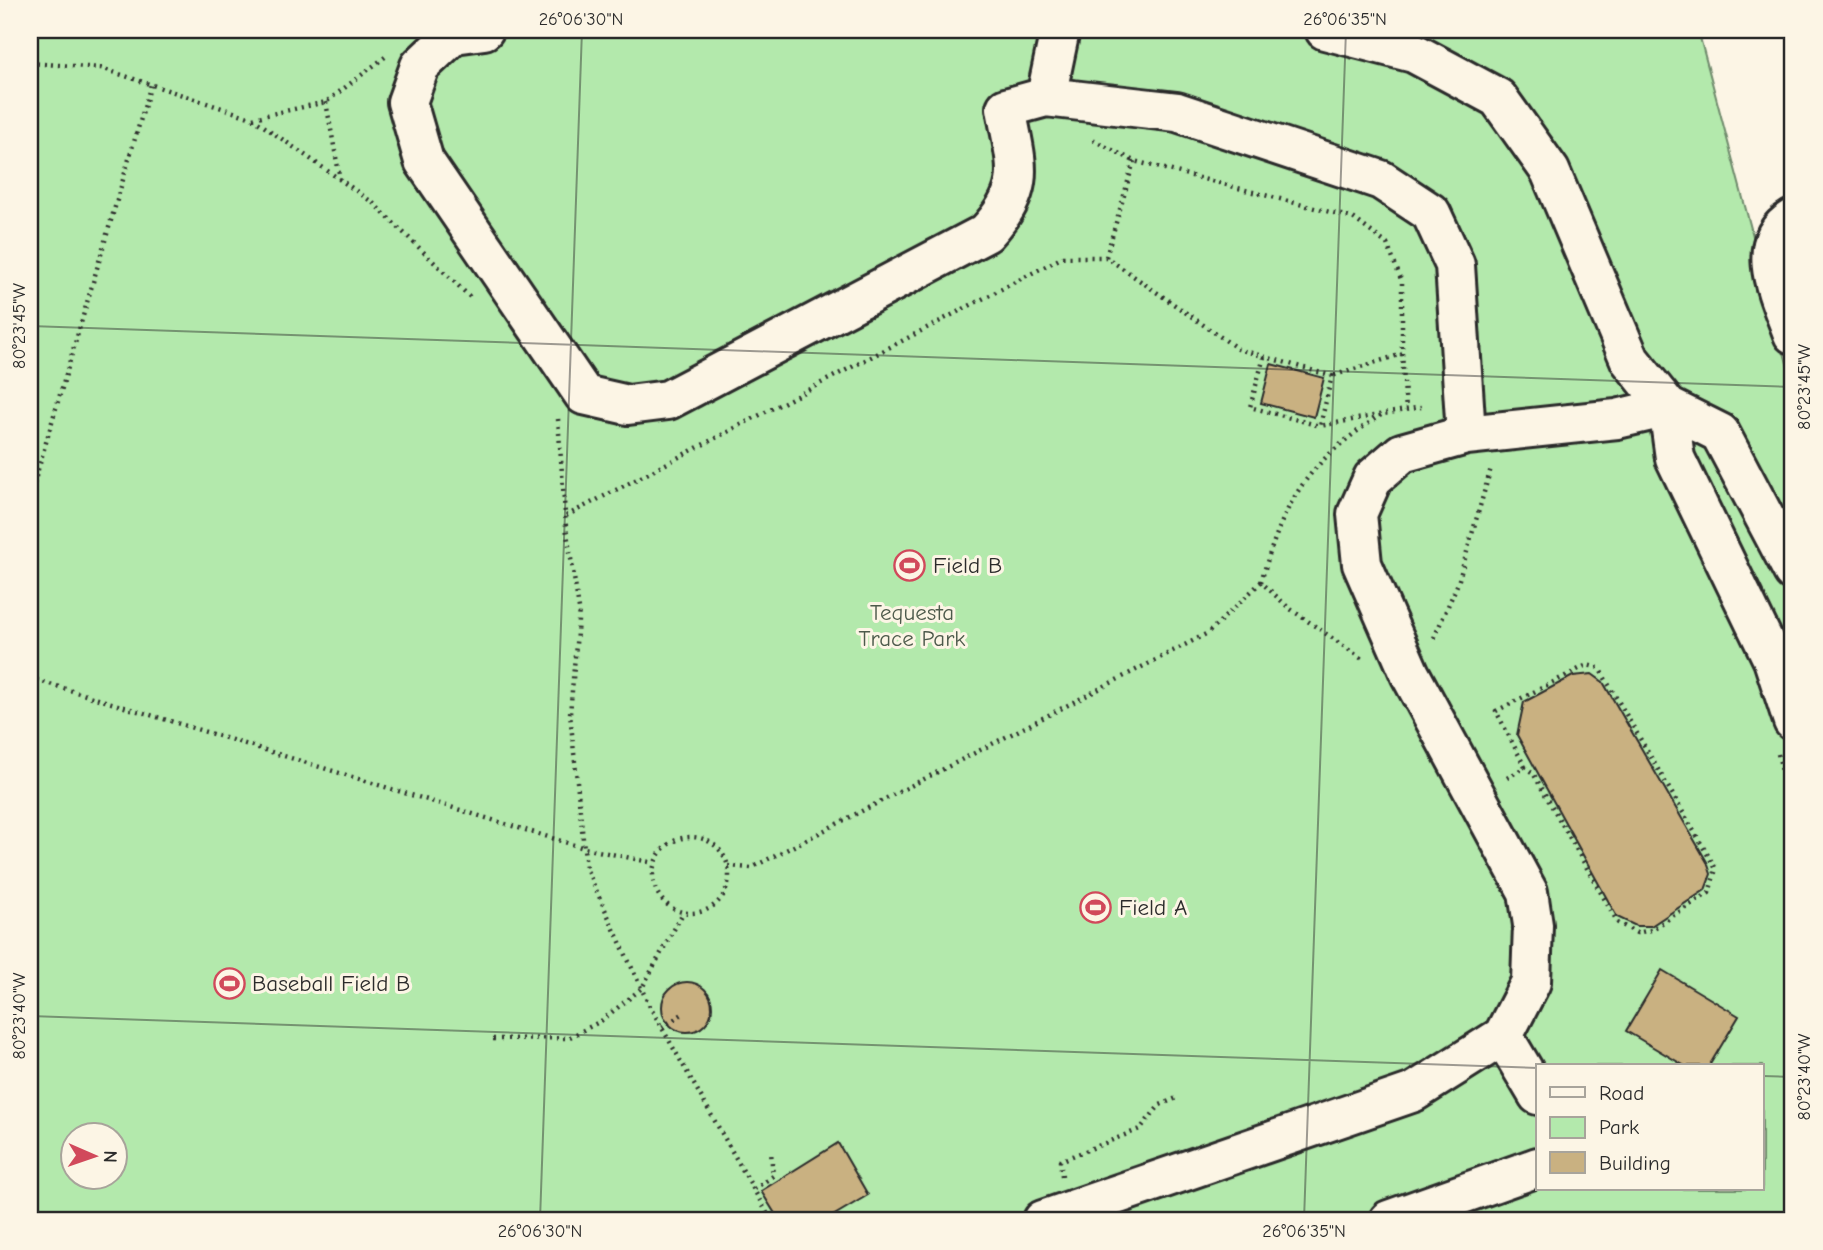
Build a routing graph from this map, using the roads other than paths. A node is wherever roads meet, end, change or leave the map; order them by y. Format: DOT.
graph roads {
  1 [pos="484,30"];
  2 [pos="1060,30"];
  3 [pos="1325,30"];
  4 [pos="1046,97"];
  5 [pos="1793,219"];
  6 [pos="1793,334"];
  7 [pos="1668,407"];
  8 [pos="1479,447"];
  9 [pos="1793,571"];
  10 [pos="1783,654"];
  11 [pos="1784,732"];
  12 [pos="1503,1036"];
  13 [pos="1536,1092"];
  14 [pos="1536,1168"];
  15 [pos="1043,1220"];
  16 [pos="1389,1220"];
  1 -- 4 [label="street"];
  2 -- 4 [label="street"];
  3 -- 7 [label="street"];
  4 -- 8 [label="street"];
  5 -- 6 [label="street"];
  7 -- 8 [label="street"];
  7 -- 9 [label="street"];
  7 -- 10 [label="street"];
  8 -- 12 [label="street"];
  10 -- 11 [label="street"];
  12 -- 13 [label="street"];
  12 -- 15 [label="street"];
  14 -- 16 [label="street"];
}
